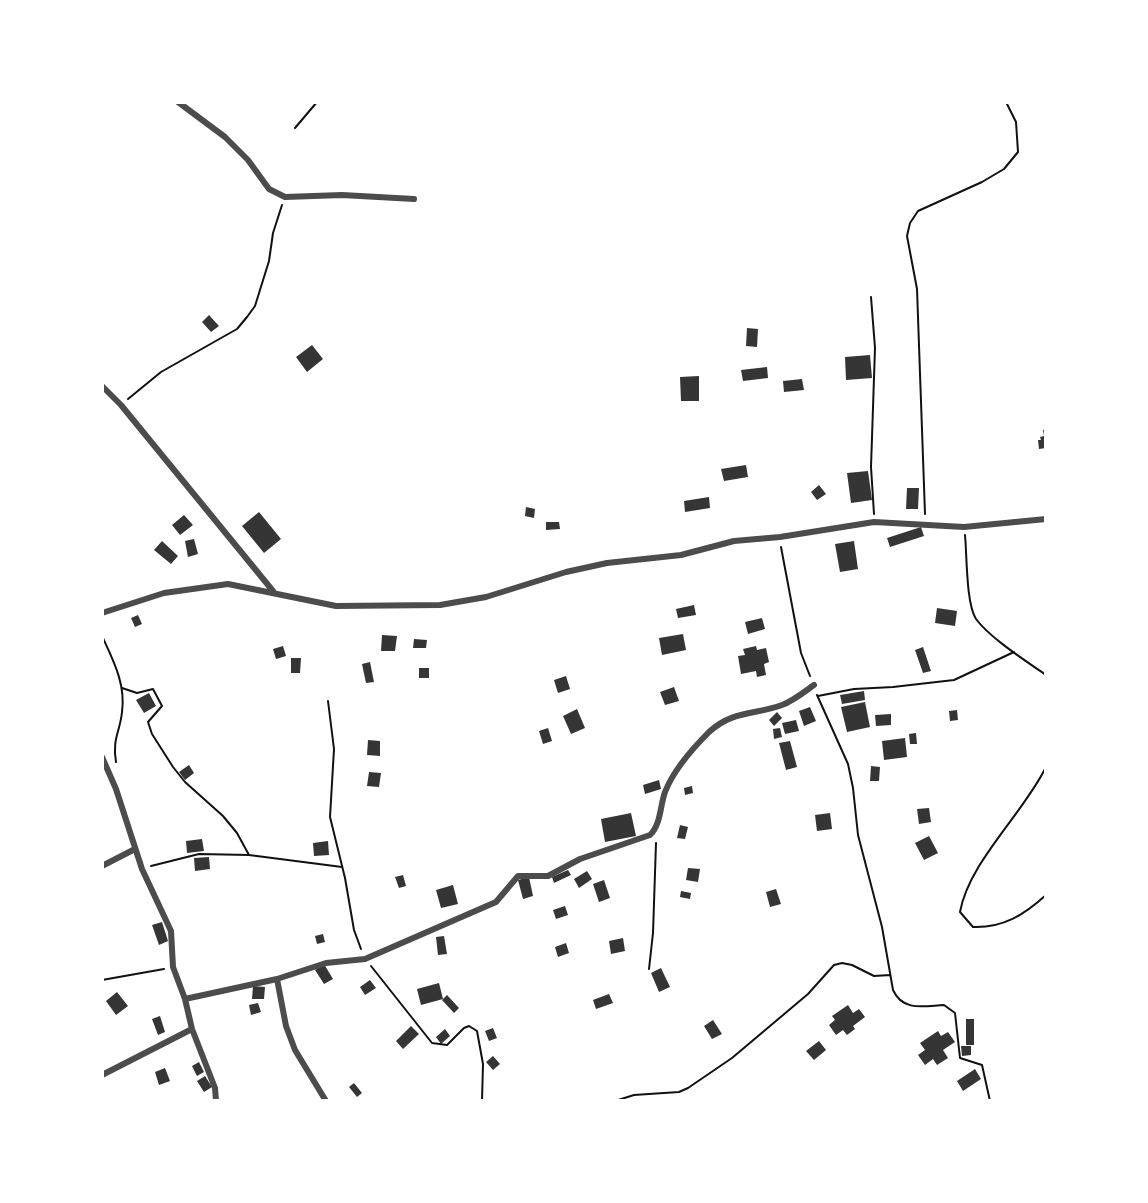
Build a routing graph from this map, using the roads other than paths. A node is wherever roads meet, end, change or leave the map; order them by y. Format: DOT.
graph roads {
  1 [pos="178,102"];
  2 [pos="414,199"];
  3 [pos="102,386"];
  4 [pos="1046,519"];
  5 [pos="274,591"];
  6 [pos="104,611"];
  7 [pos="813,685"];
  8 [pos="102,757"];
  9 [pos="135,849"];
  10 [pos="102,866"];
  11 [pos="277,979"];
  12 [pos="185,999"];
  13 [pos="192,1029"];
  14 [pos="102,1075"];
  15 [pos="216,1101"];
  16 [pos="326,1101"];
  1 -- 2 [label="street"];
  3 -- 5 [label="street"];
  4 -- 5 [label="street"];
  5 -- 6 [label="street"];
  7 -- 11 [label="street"];
  8 -- 9 [label="street"];
  9 -- 10 [label="street"];
  9 -- 12 [label="street"];
  11 -- 12 [label="street"];
  11 -- 16 [label="street"];
  12 -- 13 [label="street"];
  13 -- 14 [label="street"];
  13 -- 15 [label="street"];
}
